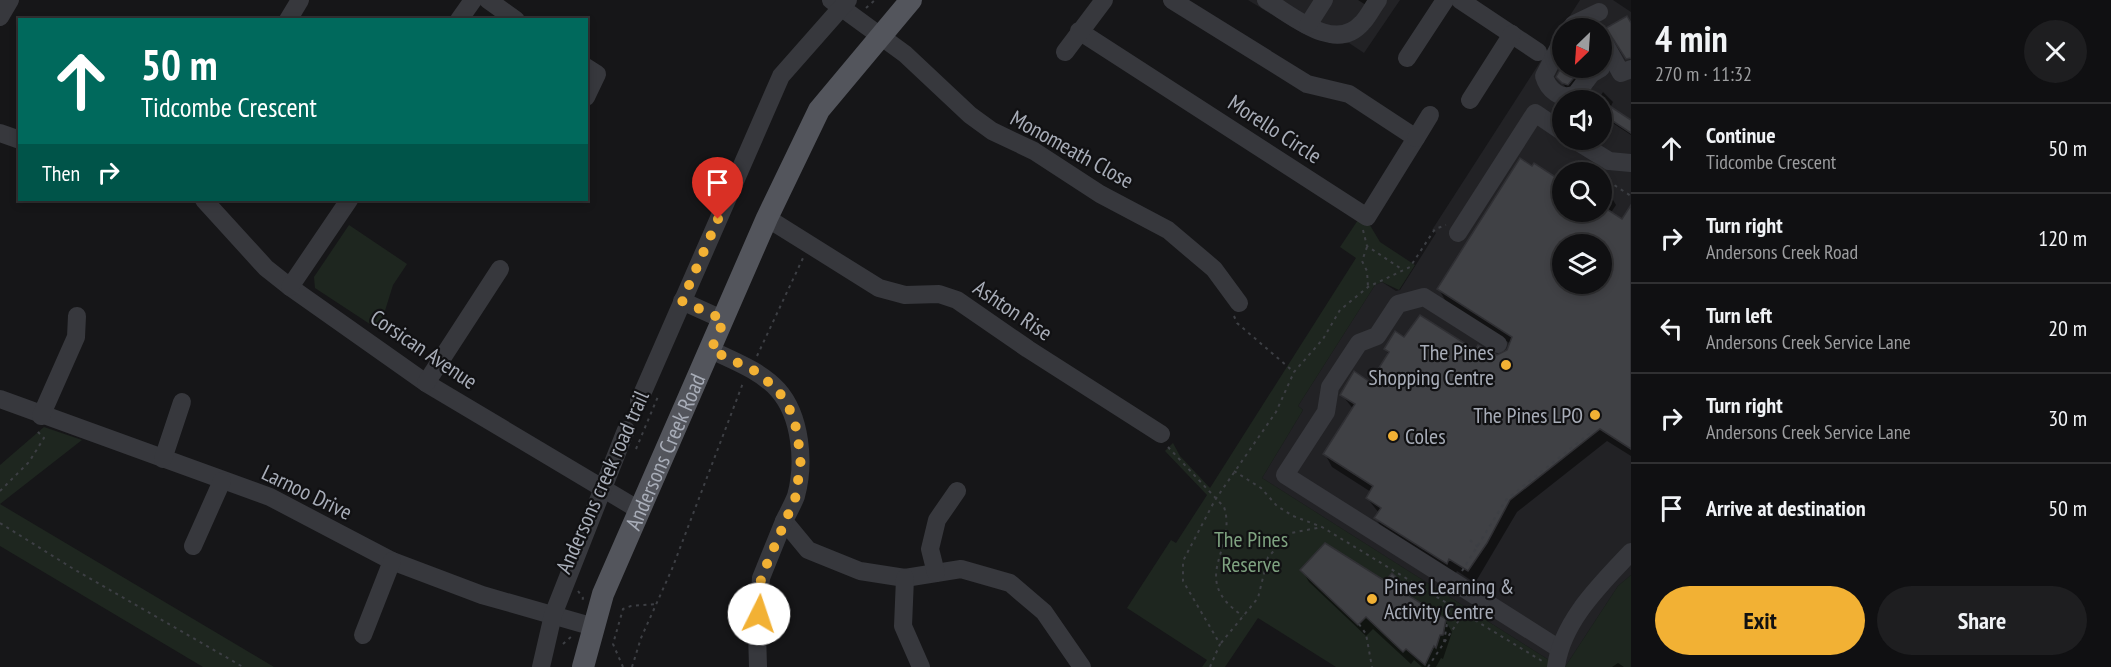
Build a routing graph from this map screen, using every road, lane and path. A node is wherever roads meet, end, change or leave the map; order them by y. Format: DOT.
graph roads {
  1 [pos="10,0"];
  2 [pos="300,0"];
  3 [pos="473,0"];
  4 [pos="488,0"];
  5 [pos="875,0"];
  6 [pos="911,0"];
  7 [pos="1104,0"];
  8 [pos="1118,0"];
  9 [pos="1266,0"];
  10 [pos="1324,0"];
  11 [pos="1378,0"];
  12 [pos="1445,0"];
  13 [pos="1460,0"];
  14 [pos="1172,1"];
  15 [pos="840,2"];
  16 [pos="0,17"];
  17 [pos="857,17"];
  18 [pos="289,18"];
  19 [pos="460,18"];
  20 [pos="513,18"];
  21 [pos="1085,24"];
  22 [pos="1308,25"];
  23 [pos="1512,34"];
  24 [pos="882,35"];
  25 [pos="1065,52"];
  26 [pos="1538,52"];
  27 [pos="1407,58"];
  28 [pos="1552,60"];
  29 [pos="588,68"];
  30 [pos="1612,69"];
  31 [pos="1631,69"];
  32 [pos="1588,78"];
  33 [pos="588,93"];
  34 [pos="1470,100"];
  35 [pos="1430,115"];
  36 [pos="1552,125"];
  37 [pos="0,133"];
  38 [pos="1416,138"];
  39 [pos="18,139"];
  40 [pos="1591,150"];
  41 [pos="1631,163"];
  42 [pos="1612,184"];
  43 [pos="1631,196"];
  44 [pos="205,201"];
  45 [pos="348,201"];
  46 [pos="767,218"];
  47 [pos="1367,218"];
  48 [pos="1458,233"];
  49 [pos="1367,246"];
  50 [pos="804,249"];
  51 [pos="500,269"];
  52 [pos="1403,270"];
  53 [pos="290,287"];
  54 [pos="1368,287"];
  55 [pos="682,301"];
  56 [pos="1236,304"];
  57 [pos="77,316"];
  58 [pos="724,320"];
  59 [pos="1498,344"];
  60 [pos="711,350"];
  61 [pos="754,361"];
  62 [pos="1294,372"];
  63 [pos="746,378"];
  64 [pos="426,383"];
  65 [pos="660,390"];
  66 [pos="0,399"];
  67 [pos="639,401"];
  68 [pos="182,402"];
  69 [pos="41,416"];
  70 [pos="626,430"];
  71 [pos="1586,430"];
  72 [pos="1161,434"];
  73 [pos="630,454"];
  74 [pos="163,459"];
  75 [pos="1234,471"];
  76 [pos="222,481"];
  77 [pos="603,489"];
  78 [pos="0,490"];
  79 [pos="957,491"];
  80 [pos="1215,500"];
  81 [pos="639,510"];
  82 [pos="784,521"];
  83 [pos="0,523"];
  84 [pos="1322,527"];
  85 [pos="1470,540"];
  86 [pos="193,546"];
  87 [pos="1478,547"];
  88 [pos="1631,552"];
  89 [pos="392,561"];
  90 [pos="1461,572"];
  91 [pos="936,573"];
  92 [pos="905,578"];
  93 [pos="572,584"];
  94 [pos="656,604"];
  95 [pos="1450,606"];
  96 [pos="1464,614"];
  97 [pos="553,615"];
  98 [pos="1243,616"];
  99 [pos="586,624"];
  100 [pos="1359,624"];
  101 [pos="363,635"];
  102 [pos="1220,644"];
  103 [pos="1443,645"];
  104 [pos="574,646"];
  105 [pos="1557,660"];
  106 [pos="1431,663"];
  107 [pos="243,667"];
  108 [pos="541,667"];
  109 [pos="583,667"];
  110 [pos="623,667"];
  111 [pos="632,667"];
  112 [pos="758,667"];
  113 [pos="921,667"];
  114 [pos="1082,667"];
  115 [pos="1210,667"];
  116 [pos="1372,667"];
  117 [pos="1428,667"];
  118 [pos="1437,667"];
  1 -- 16 [label="street"];
  2 -- 18 [label="street"];
  3 -- 19 [label="street"];
  4 -- 20 [label="street"];
  5 -- 17 [label="path"];
  6 -- 24 [label="main road, Andersons Creek Road"];
  7 -- 21 [label="street"];
  8 -- 21 [label="street"];
  9 -- 22 [label="street"];
  10 -- 22 [label="street"];
  11 -- 22 [label="street"];
  12 -- 27 [label="street"];
  13 -- 23 [label="street"];
  14 -- 38 [label="street"];
  15 -- 17 [label="street, Monomeath Close"];
  15 -- 55 [label="street"];
  17 -- 24 [label="street, Monomeath Close"];
  21 -- 25 [label="street"];
  21 -- 47 [label="street, Morello Circle"];
  23 -- 26 [label="street"];
  23 -- 34 [label="street"];
  24 -- 46 [label="main road, Andersons Creek Road"];
  24 -- 56 [label="street, Monomeath Close"];
  28 -- 32 [label="street"];
  29 -- 33 [label="street"];
  30 -- 31 [label="street"];
  35 -- 38 [label="street"];
  36 -- 48 [label="street"];
  37 -- 39 [label="street"];
  38 -- 47 [label="street"];
  40 -- 41 [label="street"];
  42 -- 43 [label="path"];
  44 -- 53 [label="street, Corsican Avenue"];
  45 -- 53 [label="street"];
  46 -- 58 [label="main road, Andersons Creek Road"];
  46 -- 72 [label="street, Ashton Rise"];
  47 -- 49 [label="path"];
  48 -- 52 [label="path"];
  49 -- 52 [label="path"];
  49 -- 54 [label="path"];
  50 -- 61 [label="path"];
  51 -- 64 [label="street"];
  52 -- 54 [label="path"];
  53 -- 64 [label="street, Corsican Avenue"];
  54 -- 62 [label="path"];
  55 -- 58 [label="street"];
  55 -- 67 [label="street"];
  56 -- 62 [label="path"];
  57 -- 69 [label="street"];
  58 -- 60 [label="main road, Andersons Creek Road"];
  59 -- 105 [label="street"];
  60 -- 81 [label="main road, Andersons Creek Road"];
  60 -- 82 [label="street"];
  62 -- 75 [label="path"];
  63 -- 94 [label="path"];
  64 -- 77 [label="street, Corsican Avenue"];
  65 -- 73 [label="path, Andersons creek road trail"];
  66 -- 69 [label="street, Larnoo Drive"];
  68 -- 74 [label="street"];
  69 -- 74 [label="street, Larnoo Drive"];
  69 -- 78 [label="path"];
  70 -- 77 [label="street"];
  71 -- 87 [label="path"];
  72 -- 80 [label="path"];
  74 -- 76 [label="street, Larnoo Drive"];
  75 -- 80 [label="path"];
  75 -- 84 [label="path"];
  76 -- 86 [label="street"];
  76 -- 89 [label="street, Larnoo Drive"];
  77 -- 81 [label="street, Corsican Avenue"];
  77 -- 97 [label="street"];
  79 -- 91 [label="street"];
  80 -- 98 [label="path"];
  80 -- 102 [label="path"];
  81 -- 99 [label="main road, Andersons Creek Road"];
  82 -- 92 [label="street"];
  82 -- 112 [label="street"];
  83 -- 107 [label="path"];
  84 -- 95 [label="path"];
  84 -- 98 [label="path"];
  85 -- 87 [label="path"];
  87 -- 90 [label="path"];
  88 -- 105 [label="street"];
  89 -- 97 [label="street, Larnoo Drive"];
  89 -- 101 [label="street"];
  91 -- 92 [label="street"];
  91 -- 114 [label="street"];
  92 -- 113 [label="street"];
  93 -- 99 [label="path, Andersons creek road trail"];
  94 -- 110 [label="path"];
  94 -- 111 [label="path"];
  95 -- 96 [label="path"];
  95 -- 103 [label="path"];
  96 -- 103 [label="path"];
  96 -- 105 [label="path"];
  97 -- 99 [label="street, Larnoo Drive"];
  97 -- 108 [label="street"];
  98 -- 102 [label="path"];
  99 -- 104 [label="path"];
  99 -- 109 [label="main road, Andersons Creek Road"];
  100 -- 116 [label="path"];
  102 -- 115 [label="path"];
  103 -- 106 [label="path"];
  106 -- 117 [label="path"];
  106 -- 118 [label="path"];
}
